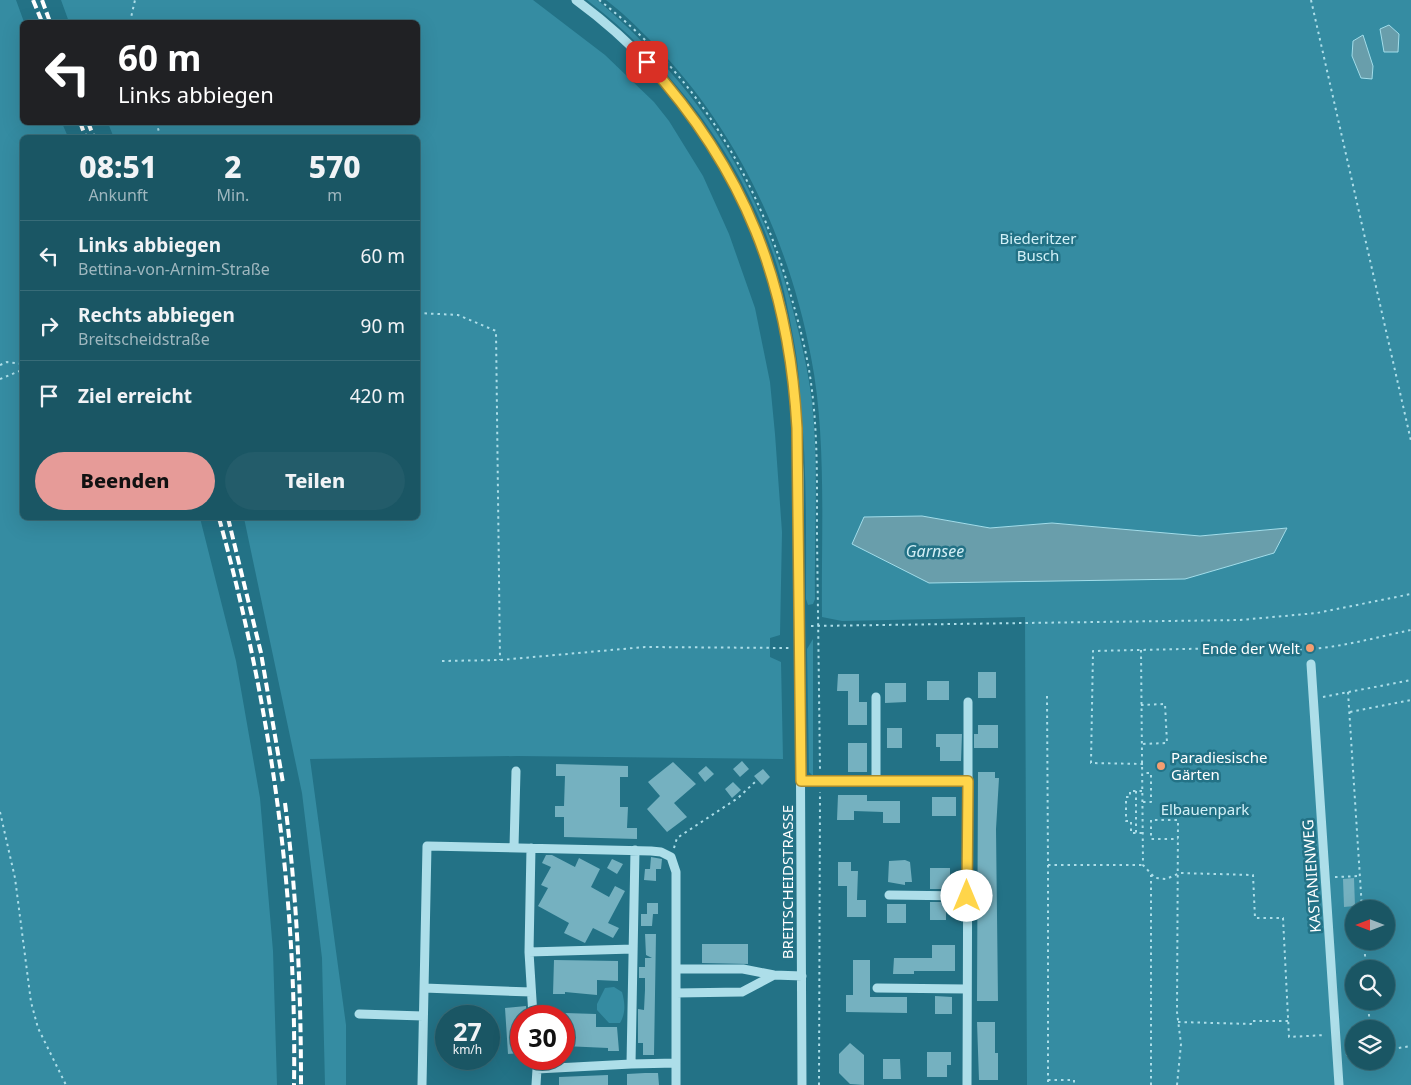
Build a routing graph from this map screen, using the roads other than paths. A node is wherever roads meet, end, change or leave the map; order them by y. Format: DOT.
graph roads {
  1 [pos="576,0"];
  2 [pos="1311,664"];
  3 [pos="876,697"];
  4 [pos="968,702"];
  5 [pos="516,771"];
  6 [pos="801,781"];
  7 [pos="968,781"];
  8 [pos="876,782"];
  9 [pos="514,848"];
  10 [pos="531,848"];
  11 [pos="635,850"];
  12 [pos="889,896"];
  13 [pos="967,896"];
  14 [pos="633,949"];
  15 [pos="529,952"];
  16 [pos="676,969"];
  17 [pos="774,975"];
  18 [pos="802,976"];
  19 [pos="424,988"];
  20 [pos="877,988"];
  21 [pos="966,989"];
  22 [pos="530,992"];
  23 [pos="676,993"];
  24 [pos="531,1005"];
  25 [pos="359,1014"];
  26 [pos="423,1016"];
  27 [pos="676,1063"];
  28 [pos="631,1064"];
  29 [pos="575,1067"];
  30 [pos="537,1070"];
  31 [pos="422,1085"];
  32 [pos="536,1085"];
  33 [pos="676,1085"];
  34 [pos="802,1085"];
  35 [pos="967,1085"];
  36 [pos="1339,1085"];
  1 -- 6 [label="street, BREITSCHEIDSTRASSE"];
  2 -- 36 [label="street, KASTANIENWEG"];
  3 -- 8 [label="street"];
  4 -- 7 [label="street"];
  5 -- 9 [label="street"];
  6 -- 8 [label="street"];
  6 -- 18 [label="street, BREITSCHEIDSTRASSE"];
  7 -- 8 [label="street"];
  7 -- 13 [label="street"];
  9 -- 10 [label="street"];
  9 -- 19 [label="street"];
  10 -- 11 [label="street"];
  10 -- 15 [label="street"];
  11 -- 14 [label="street"];
  11 -- 16 [label="street"];
  12 -- 13 [label="street"];
  13 -- 21 [label="street"];
  14 -- 15 [label="street"];
  14 -- 28 [label="street"];
  15 -- 22 [label="street"];
  16 -- 17 [label="street"];
  16 -- 23 [label="street"];
  17 -- 18 [label="street"];
  17 -- 23 [label="street"];
  18 -- 34 [label="street, BREITSCHEIDSTRASSE"];
  19 -- 22 [label="street"];
  19 -- 26 [label="street"];
  20 -- 21 [label="street"];
  21 -- 35 [label="street"];
  22 -- 24 [label="street"];
  23 -- 27 [label="street"];
  25 -- 26 [label="street"];
  26 -- 31 [label="street"];
  27 -- 28 [label="street"];
  27 -- 33 [label="street"];
  28 -- 29 [label="street"];
  30 -- 32 [label="street"];
}
